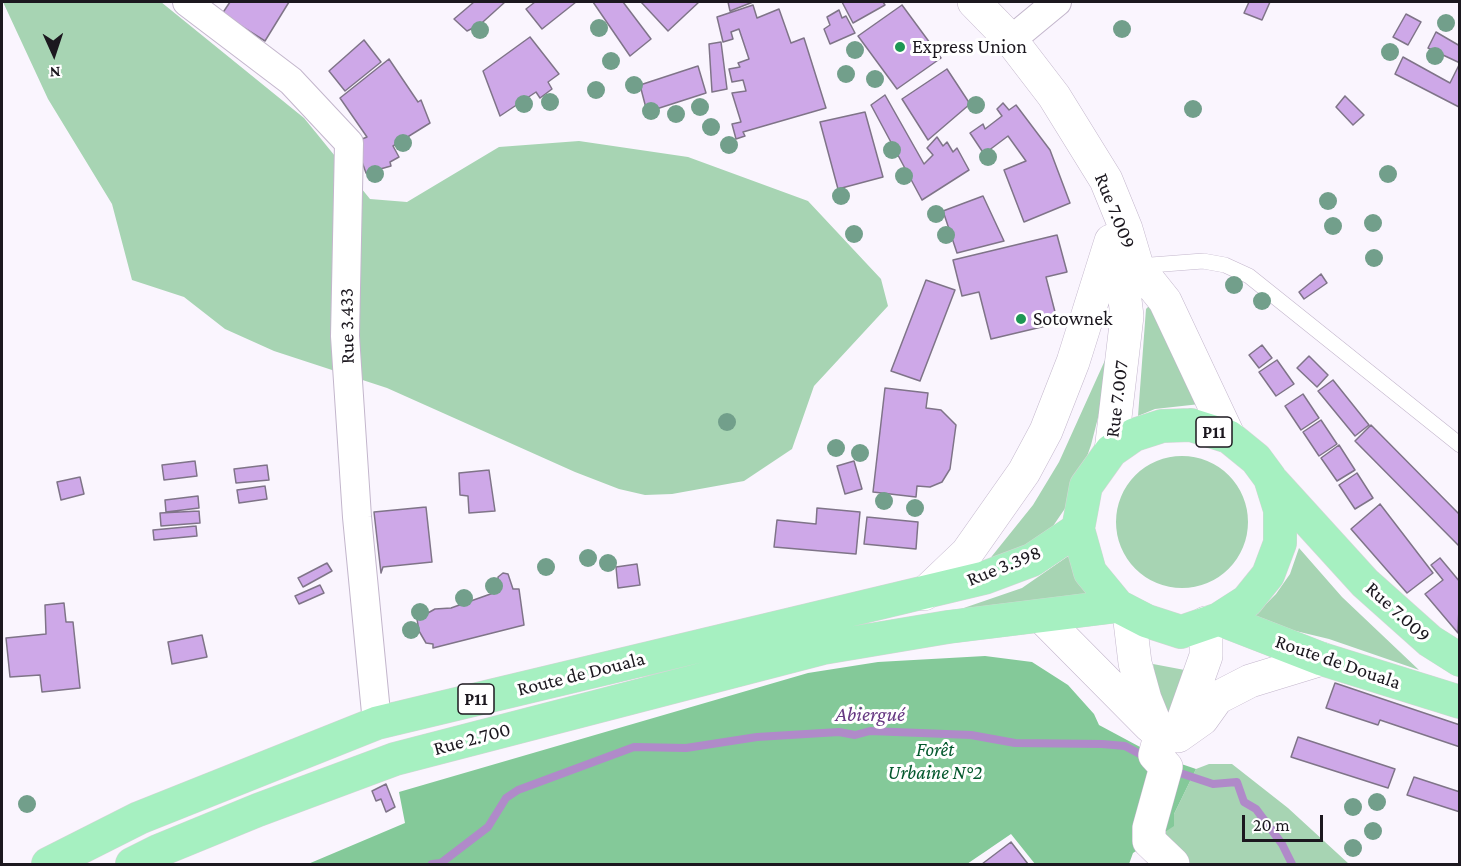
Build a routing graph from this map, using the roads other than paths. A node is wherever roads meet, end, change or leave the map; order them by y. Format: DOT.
graph roads {
  1 [pos="188,2"];
  2 [pos="950,2"];
  3 [pos="975,2"];
  4 [pos="1058,2"];
  5 [pos="1011,40"];
  6 [pos="1111,241"];
  7 [pos="1137,266"];
  8 [pos="1229,437"];
  9 [pos="1460,445"];
  10 [pos="1111,452"];
  11 [pos="1270,478"];
  12 [pos="1078,529"];
  13 [pos="924,594"];
  14 [pos="1124,609"];
  15 [pos="1042,617"];
  16 [pos="1212,621"];
  17 [pos="1322,659"];
  18 [pos="1460,660"];
  19 [pos="1460,702"];
  20 [pos="377,723"];
  21 [pos="1165,747"];
  22 [pos="1147,844"];
  23 [pos="48,864"];
  24 [pos="132,864"];
  25 [pos="1173,864"];
  1 -- 20 [label="street, Rue 3.433"];
  2 -- 6 [label="main road, Rue 7.009"];
  3 -- 5 [label="main road, Rue 7.009"];
  4 -- 5 [label="street"];
  5 -- 7 [label="main road, Rue 7.009"];
  6 -- 10 [label="main road, Rue 7.007"];
  6 -- 13 [label="main road"];
  7 -- 8 [label="main road, Rue 7.009"];
  7 -- 9 [label="lane"];
  8 -- 10 [label="main road, P11"];
  8 -- 11 [label="main road, P11"];
  10 -- 12 [label="main road, P11"];
  11 -- 16 [label="main road, P11"];
  11 -- 18 [label="main road, Rue 7.009 / P11"];
  12 -- 13 [label="main road, Rue 3.398 / P11"];
  12 -- 14 [label="main road, P11"];
  13 -- 20 [label="main road, Route de Douala / P11"];
  14 -- 15 [label="main road, P11"];
  14 -- 16 [label="main road, P11"];
  14 -- 21 [label="main road"];
  15 -- 21 [label="main road"];
  15 -- 24 [label="main road, Rue 2.700 / P11"];
  16 -- 17 [label="main road, Route de Douala"];
  16 -- 21 [label="main road"];
  17 -- 19 [label="main road, Route de Douala"];
  17 -- 21 [label="main road"];
  20 -- 23 [label="main road, Route de Douala / P11"];
  21 -- 22 [label="main road"];
  22 -- 25 [label="main road"];
}
